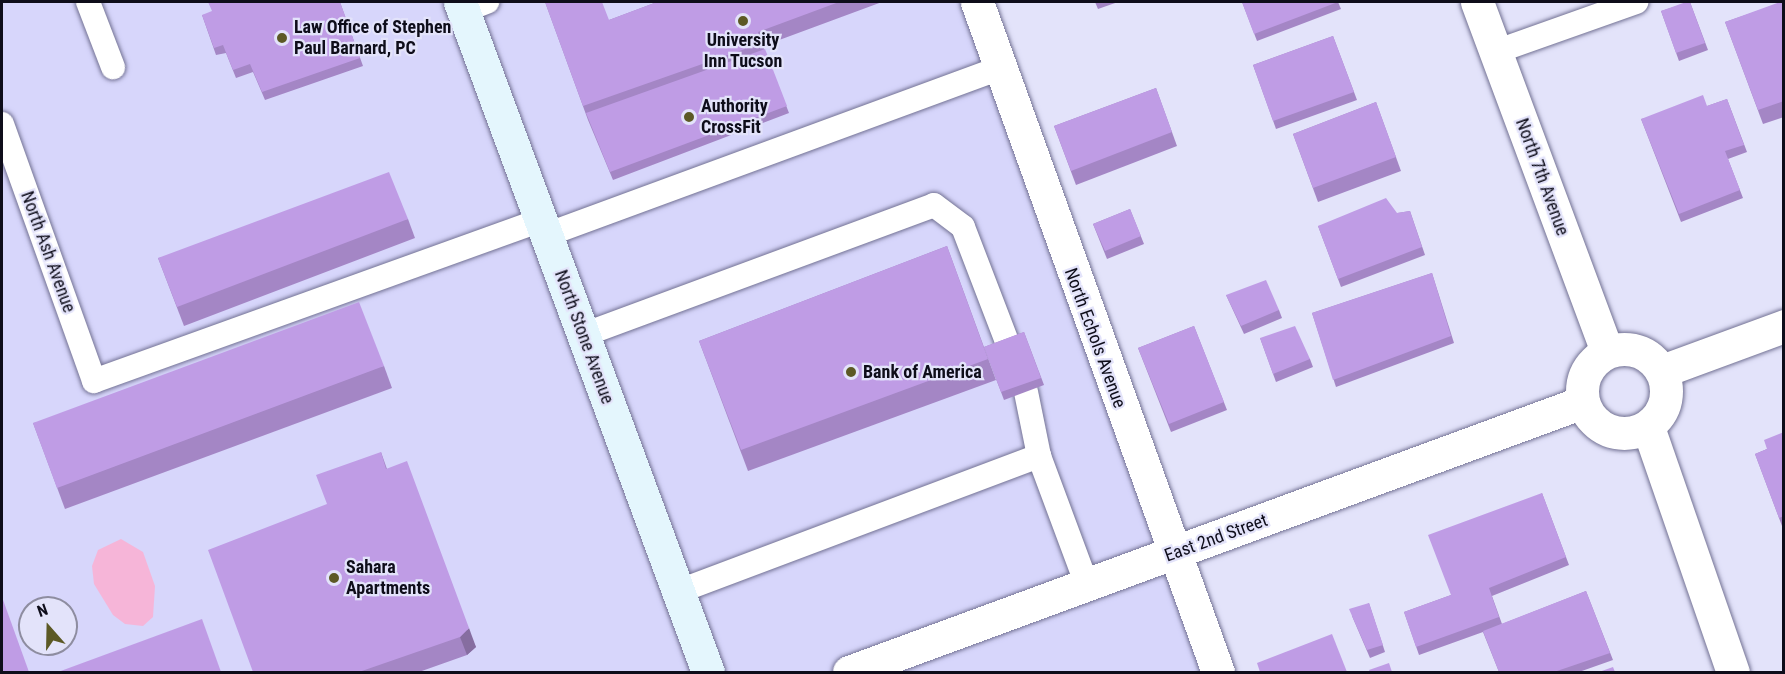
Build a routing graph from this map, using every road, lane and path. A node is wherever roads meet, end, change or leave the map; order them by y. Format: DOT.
graph roads {
  1 [pos="88,2"];
  2 [pos="977,2"];
  3 [pos="1477,2"];
  4 [pos="1636,2"];
  5 [pos="470,5"];
  6 [pos="1495,52"];
  7 [pos="113,67"];
  8 [pos="1002,67"];
  9 [pos="2,124"];
  10 [pos="543,227"];
  11 [pos="1784,326"];
  12 [pos="583,335"];
  13 [pos="1009,347"];
  14 [pos="1607,352"];
  15 [pos="1662,371"];
  16 [pos="1026,392"];
  17 [pos="1583,402"];
  18 [pos="1648,427"];
  19 [pos="1039,456"];
  20 [pos="1173,555"];
  21 [pos="1087,585"];
  22 [pos="677,592"];
  23 [pos="708,672"];
  24 [pos="849,672"];
  25 [pos="1218,672"];
  26 [pos="1733,672"];
  1 -- 7 [label="lane"];
  2 -- 8 [label="street, North Echols Avenue"];
  3 -- 6 [label="street, North 7th Avenue"];
  4 -- 6 [label="lane"];
  5 -- 10 [label="main road, North Stone Avenue"];
  6 -- 14 [label="street, North 7th Avenue"];
  8 -- 10 [label="lane"];
  8 -- 20 [label="street, North Echols Avenue"];
  9 -- 10 [label="lane, North Ash Avenue"];
  10 -- 12 [label="main road, North Stone Avenue"];
  11 -- 15 [label="street"];
  12 -- 13 [label="lane"];
  12 -- 22 [label="main road, North Stone Avenue"];
  14 -- 15 [label="street"];
  14 -- 17 [label="street"];
  15 -- 18 [label="street"];
  16 -- 19 [label="lane"];
  17 -- 18 [label="street"];
  17 -- 20 [label="street, East 2nd Street"];
  18 -- 26 [label="street"];
  19 -- 21 [label="lane"];
  19 -- 22 [label="lane"];
  20 -- 21 [label="street, East 2nd Street"];
  20 -- 25 [label="street, North Echols Avenue"];
  21 -- 24 [label="street, East 2nd Street"];
  22 -- 23 [label="main road, North Stone Avenue"];
}
